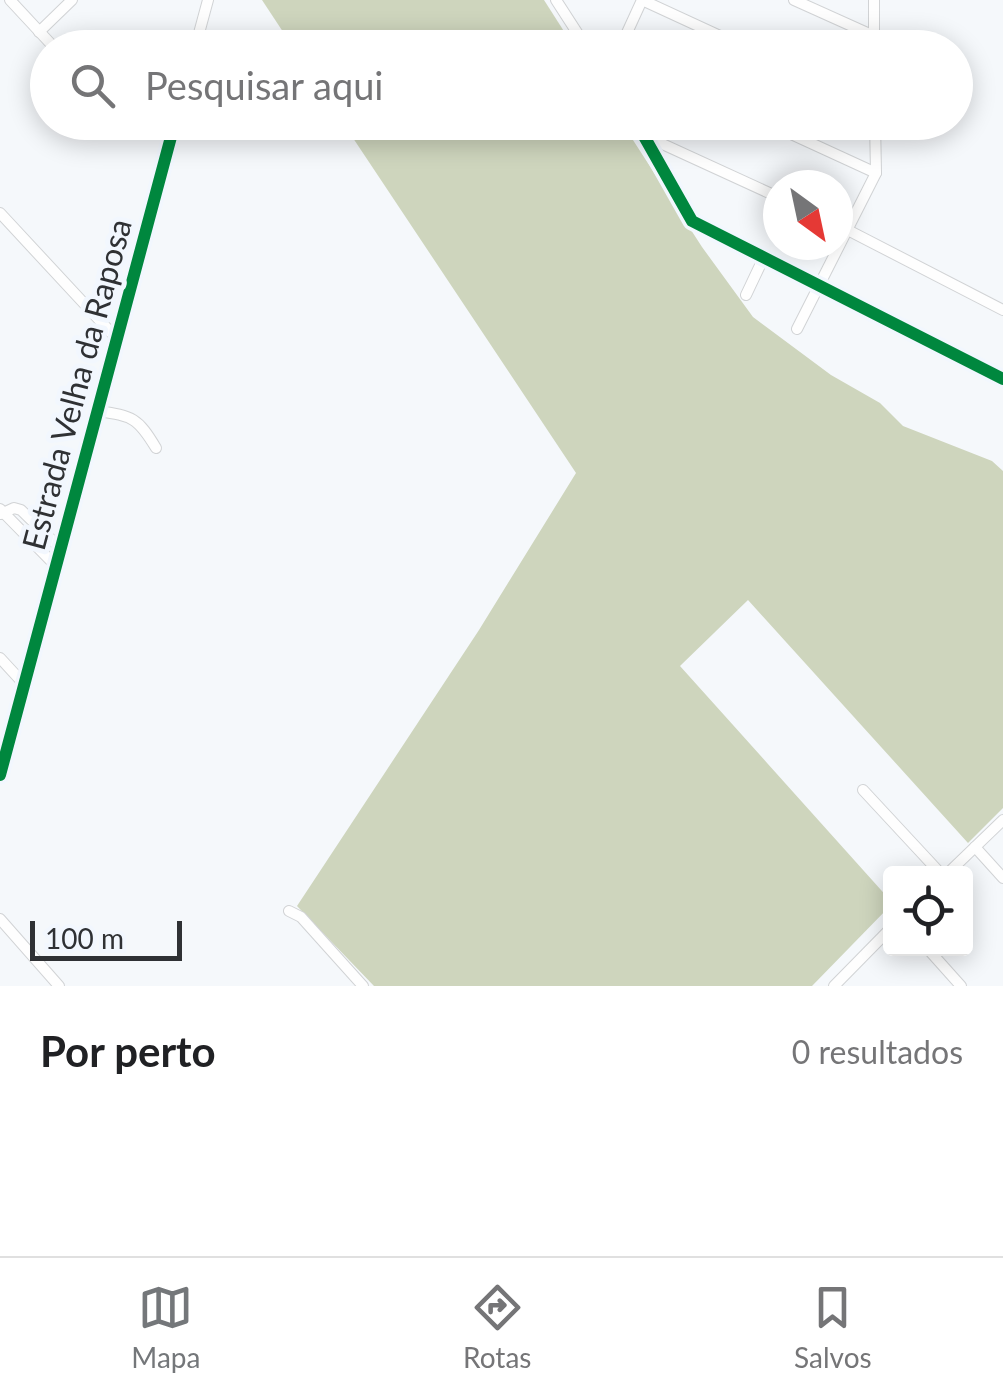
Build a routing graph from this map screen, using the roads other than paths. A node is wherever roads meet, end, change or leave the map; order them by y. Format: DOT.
graph roads {
  1 [pos="10,0"];
  2 [pos="72,0"];
  3 [pos="208,0"];
  4 [pos="556,0"];
  5 [pos="574,0"];
  6 [pos="642,0"];
  7 [pos="794,0"];
  8 [pos="874,0"];
  9 [pos="567,16"];
  10 [pos="36,30"];
  11 [pos="40,30"];
  12 [pos="200,30"];
  13 [pos="576,30"];
  14 [pos="628,30"];
  15 [pos="707,30"];
  16 [pos="851,30"];
  17 [pos="874,30"];
  18 [pos="170,140"];
  19 [pos="646,140"];
  20 [pos="653,140"];
  21 [pos="804,140"];
  22 [pos="875,140"];
  23 [pos="876,173"];
  24 [pos="763,190"];
  25 [pos="853,211"];
  26 [pos="0,213"];
  27 [pos="853,232"];
  28 [pos="763,257"];
  29 [pos="763,259"];
  30 [pos="770,260"];
  31 [pos="830,260"];
  32 [pos="820,284"];
  33 [pos="746,295"];
  34 [pos="1003,310"];
  35 [pos="796,329"];
  36 [pos="117,339"];
  37 [pos="1003,379"];
  38 [pos="98,411"];
  39 [pos="156,448"];
  40 [pos="1,512"];
  41 [pos="60,548"];
  42 [pos="56,565"];
  43 [pos="0,658"];
  44 [pos="24,684"];
  45 [pos="0,775"];
  46 [pos="864,790"];
  47 [pos="1003,820"];
  48 [pos="974,847"];
  49 [pos="936,866"];
  50 [pos="953,866"];
  51 [pos="1003,878"];
  52 [pos="289,911"];
  53 [pos="0,919"];
  54 [pos="883,936"];
  55 [pos="934,956"];
  56 [pos="58,986"];
  57 [pos="363,986"];
  58 [pos="834,986"];
  59 [pos="961,986"];
  1 -- 10 [label="street"];
  2 -- 11 [label="street"];
  3 -- 12 [label="street"];
  4 -- 9 [label="street"];
  5 -- 9 [label="street"];
  6 -- 14 [label="street"];
  6 -- 15 [label="street"];
  7 -- 16 [label="street"];
  8 -- 17 [label="street"];
  9 -- 13 [label="street"];
  18 -- 36 [label="street, Estrada Velha da Raposa"];
  19 -- 28 [label="street"];
  20 -- 24 [label="street"];
  21 -- 23 [label="street"];
  22 -- 23 [label="street"];
  23 -- 25 [label="street"];
  26 -- 36 [label="street"];
  27 -- 34 [label="street"];
  29 -- 33 [label="street"];
  30 -- 32 [label="street"];
  31 -- 32 [label="street"];
  32 -- 35 [label="street"];
  32 -- 37 [label="street"];
  36 -- 38 [label="street, Estrada Velha da Raposa"];
  38 -- 39 [label="street"];
  38 -- 41 [label="street, Estrada Velha da Raposa"];
  40 -- 41 [label="street"];
  40 -- 42 [label="street"];
  41 -- 42 [label="street, Estrada Velha da Raposa"];
  42 -- 44 [label="street, Estrada Velha da Raposa"];
  43 -- 44 [label="street"];
  44 -- 45 [label="street, Estrada Velha da Raposa"];
  46 -- 49 [label="street"];
  47 -- 48 [label="street"];
  48 -- 50 [label="street"];
  48 -- 51 [label="street"];
  52 -- 57 [label="street"];
  53 -- 56 [label="street"];
  54 -- 58 [label="street"];
  55 -- 59 [label="street"];
}
